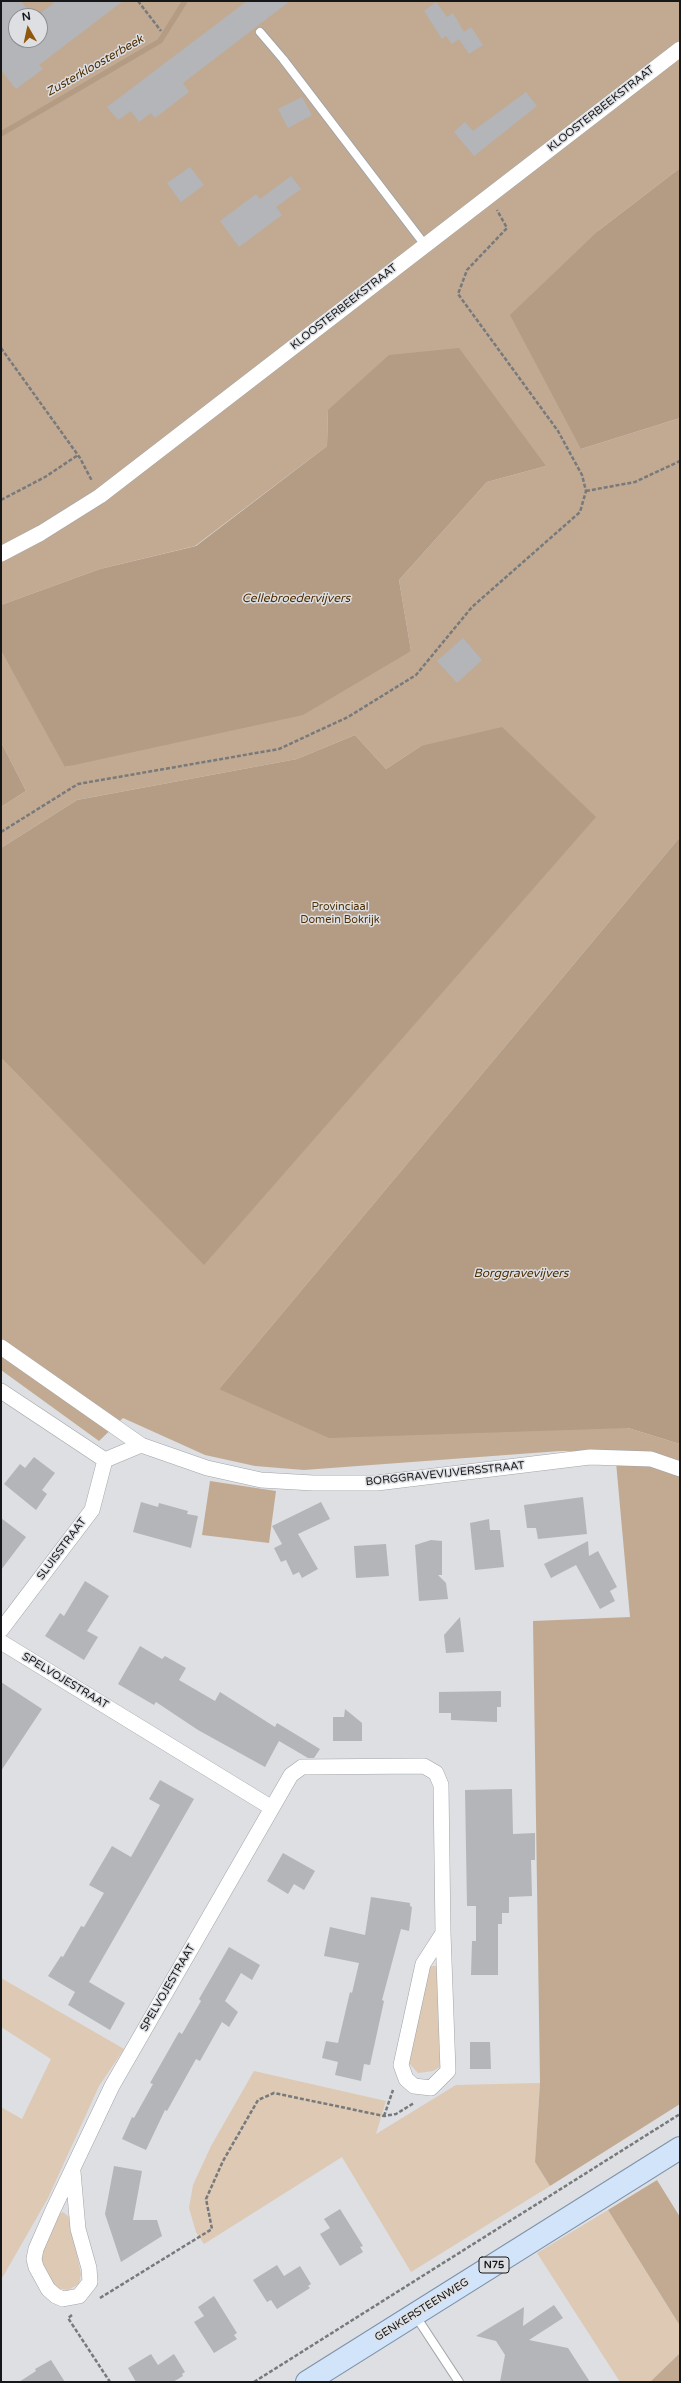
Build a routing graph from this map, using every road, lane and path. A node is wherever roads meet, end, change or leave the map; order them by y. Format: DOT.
graph roads {
  1 [pos="138,1"];
  2 [pos="161,31"];
  3 [pos="260,32"];
  4 [pos="680,48"];
  5 [pos="489,196"];
  6 [pos="425,245"];
  7 [pos="1,348"];
  8 [pos="78,455"];
  9 [pos="680,461"];
  10 [pos="586,491"];
  11 [pos="100,496"];
  12 [pos="1,500"];
  13 [pos="1,554"];
  14 [pos="1,832"];
  15 [pos="1,1347"];
  16 [pos="1,1391"];
  17 [pos="141,1445"];
  18 [pos="105,1460"];
  19 [pos="680,1469"];
  20 [pos="1,1630"];
  21 [pos="1,1642"];
  22 [pos="272,1808"];
  23 [pos="443,1933"];
  24 [pos="432,2088"];
  25 [pos="680,2114"];
  26 [pos="680,2148"];
  27 [pos="73,2172"];
  28 [pos="94,2302"];
  29 [pos="74,2314"];
  30 [pos="414,2315"];
  31 [pos="110,2382"];
  32 [pos="254,2382"];
  33 [pos="307,2382"];
  34 [pos="459,2382"];
  1 -- 2 [label="path"];
  3 -- 6 [label="lane"];
  4 -- 5 [label="street, KLOOSTERBEEKSTRAAT"];
  5 -- 6 [label="street, KLOOSTERBEEKSTRAAT"];
  5 -- 10 [label="path"];
  6 -- 11 [label="street, KLOOSTERBEEKSTRAAT"];
  7 -- 8 [label="path"];
  8 -- 11 [label="path"];
  8 -- 12 [label="path"];
  9 -- 10 [label="path"];
  10 -- 14 [label="path"];
  11 -- 13 [label="street, KLOOSTERBEEKSTRAAT"];
  15 -- 17 [label="street, BORGGRAVEVIJVERSSTRAAT"];
  16 -- 18 [label="street"];
  17 -- 18 [label="street"];
  17 -- 19 [label="street, BORGGRAVEVIJVERSSTRAAT"];
  18 -- 20 [label="street, SLUISSTRAAT"];
  21 -- 22 [label="street, SPELVOJESTRAAT"];
  22 -- 23 [label="street, SPELVOJESTRAAT"];
  22 -- 27 [label="street, SPELVOJESTRAAT"];
  23 -- 24 [label="street, SPELVOJESTRAAT"];
  23 -- 24 [label="street"];
  24 -- 28 [label="path"];
  25 -- 32 [label="path"];
  26 -- 30 [label="main road, GENKERSTEENWEG / N75"];
  27 -- 27 [label="street, SPELVOJESTRAAT"];
  29 -- 31 [label="path"];
  30 -- 33 [label="main road, GENKERSTEENWEG / N75"];
  30 -- 34 [label="lane"];
}
